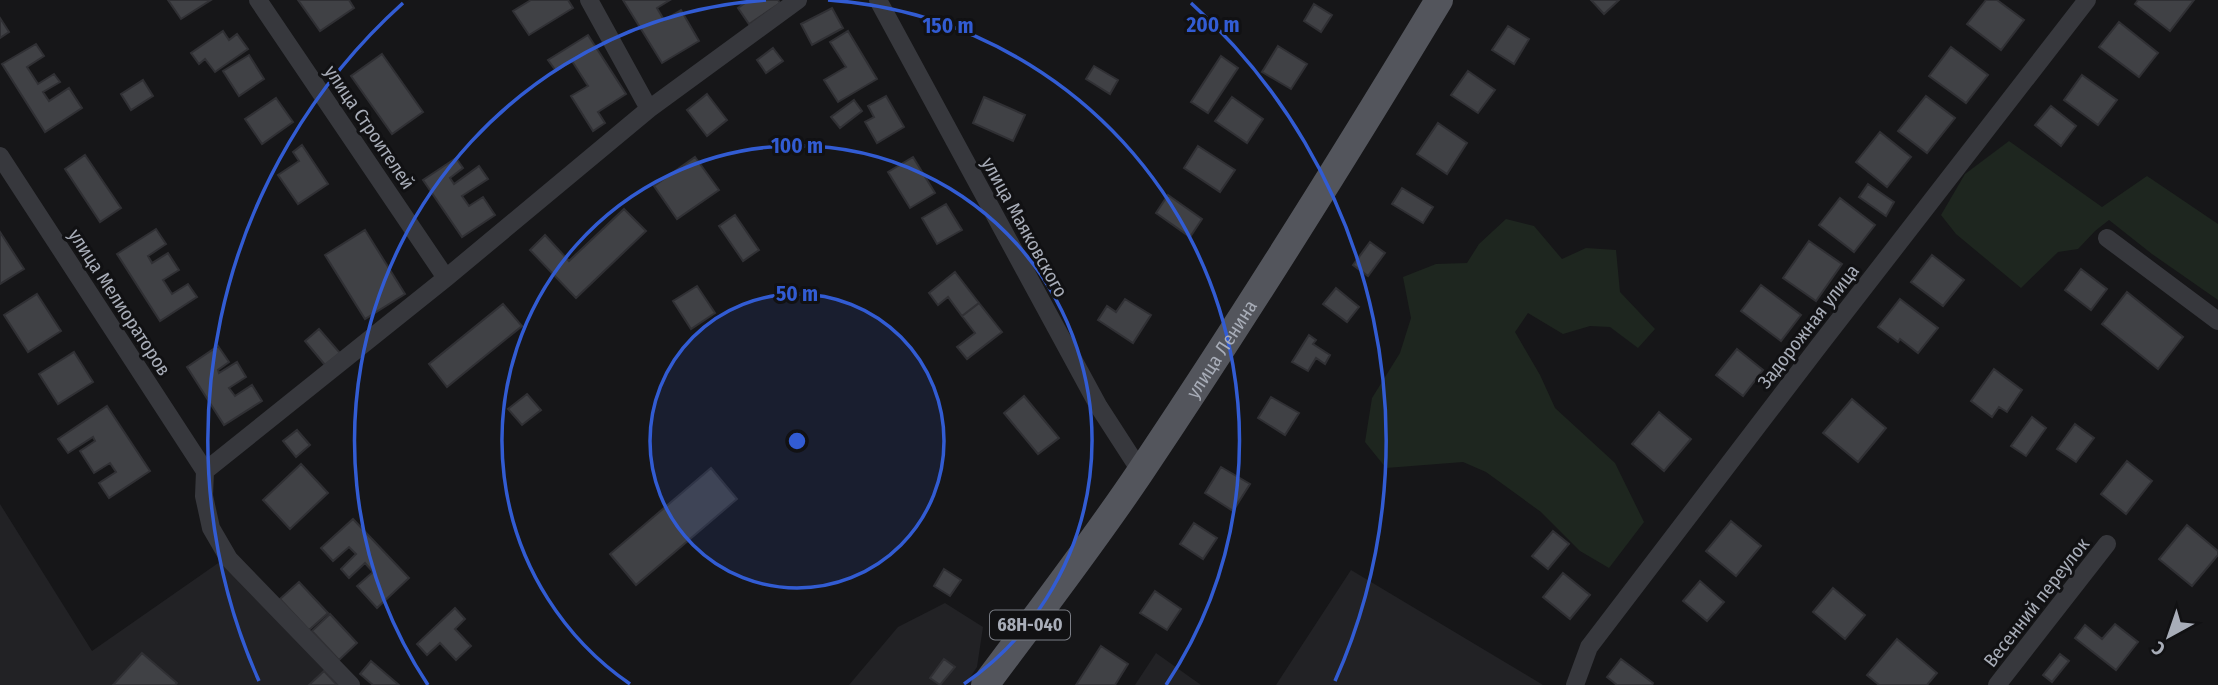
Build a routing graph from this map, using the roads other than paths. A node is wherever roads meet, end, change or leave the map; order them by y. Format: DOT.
graph roads {
  1 [pos="258,0"];
  2 [pos="589,0"];
  3 [pos="798,0"];
  4 [pos="877,0"];
  5 [pos="1439,0"];
  6 [pos="2087,0"];
  7 [pos="649,109"];
  8 [pos="0,156"];
  9 [pos="2107,238"];
  10 [pos="446,278"];
  11 [pos="2218,321"];
  12 [pos="205,471"];
  13 [pos="1141,472"];
  14 [pos="2107,544"];
  15 [pos="351,685"];
  16 [pos="985,685"];
  17 [pos="1575,685"];
  18 [pos="1997,685"];
  1 -- 10 [label="street, улица Строителей"];
  2 -- 7 [label="street"];
  3 -- 7 [label="street"];
  4 -- 13 [label="street, улица Маяковского"];
  5 -- 13 [label="main road, улица Ленина"];
  6 -- 17 [label="street, Задорожная улица"];
  7 -- 10 [label="street"];
  8 -- 12 [label="street, улица Мелиораторов"];
  9 -- 11 [label="street"];
  10 -- 12 [label="street"];
  12 -- 15 [label="street"];
  13 -- 16 [label="main road, улица Ленина / 68Н-040"];
  14 -- 18 [label="street, Весенний переулок"];
}
